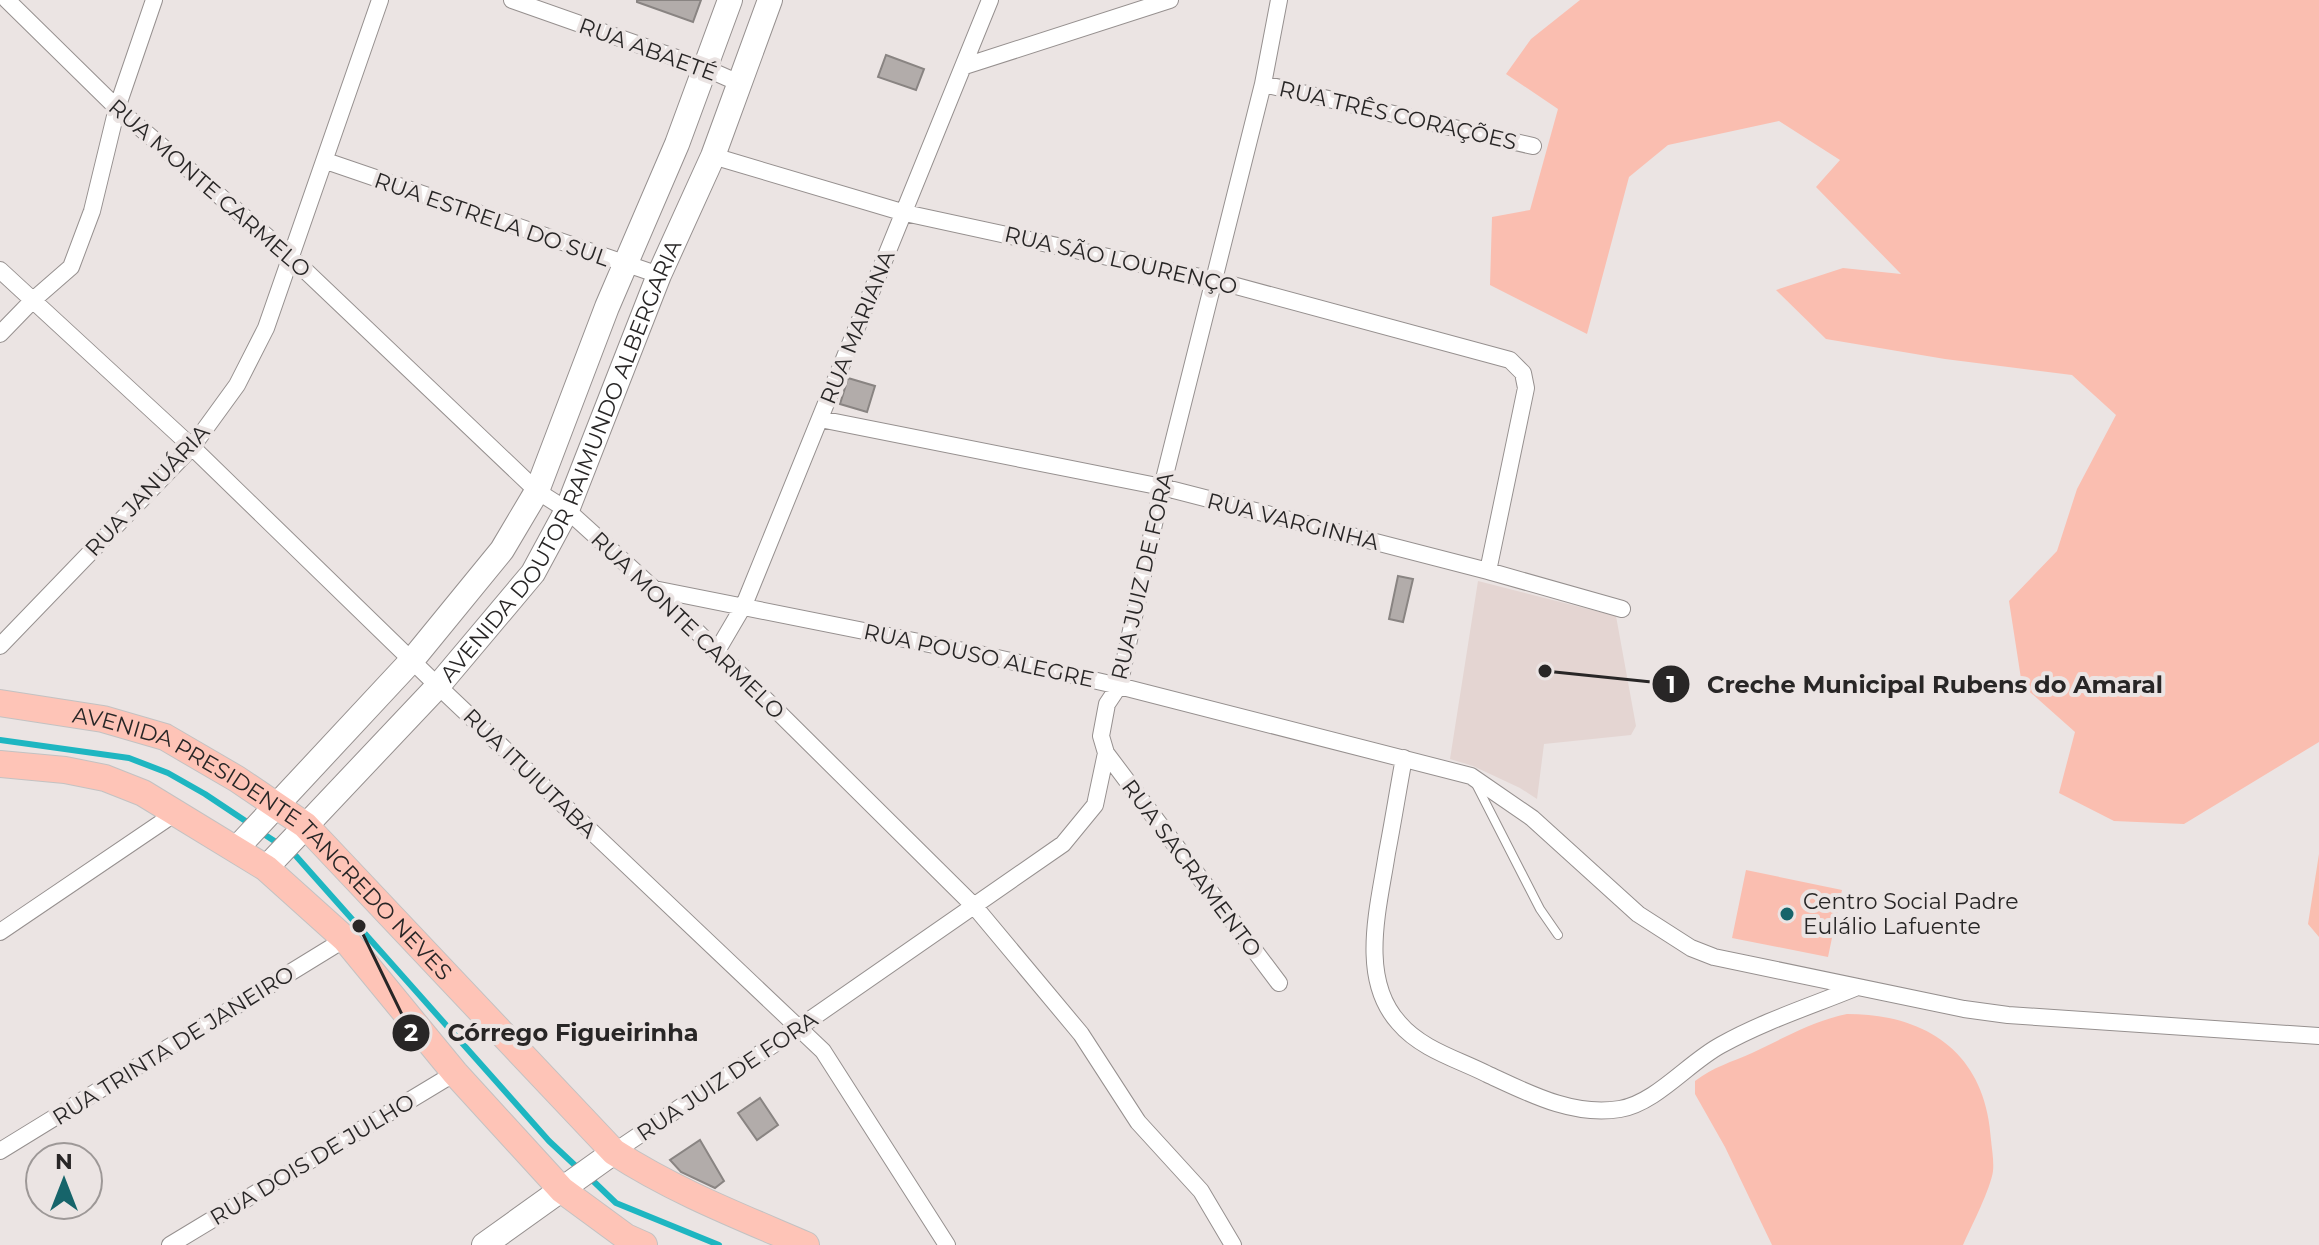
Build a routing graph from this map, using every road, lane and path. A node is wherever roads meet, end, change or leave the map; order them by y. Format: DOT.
graph roads {
  1 [pos="7,0"];
  2 [pos="154,0"];
  3 [pos="380,0"];
  4 [pos="512,0"];
  5 [pos="730,0"];
  6 [pos="770,0"];
  7 [pos="990,0"];
  8 [pos="1170,0"];
  9 [pos="1279,0"];
  10 [pos="965,66"];
  11 [pos="705,68"];
  12 [pos="739,83"];
  13 [pos="1263,84"];
  14 [pos="117,108"];
  15 [pos="1533,146"];
  16 [pos="713,156"];
  17 [pos="326,161"];
  18 [pos="905,213"];
  19 [pos="291,257"];
  20 [pos="624,265"];
  21 [pos="0,270"];
  22 [pos="659,275"];
  23 [pos="1214,280"];
  24 [pos="32,301"];
  25 [pos="0,334"];
  26 [pos="820,419"];
  27 [pos="192,447"];
  28 [pos="1162,487"];
  29 [pos="537,491"];
  30 [pos="567,510"];
  31 [pos="1488,571"];
  32 [pos="654,589"];
  33 [pos="744,605"];
  34 [pos="1622,609"];
  35 [pos="0,646"];
  36 [pos="717,651"];
  37 [pos="413,659"];
  38 [pos="438,686"];
  39 [pos="1119,686"];
  40 [pos="0,703"];
  41 [pos="1106,753"];
  42 [pos="1404,758"];
  43 [pos="0,764"];
  44 [pos="1471,776"];
  45 [pos="278,806"];
  46 [pos="177,812"];
  47 [pos="305,825"];
  48 [pos="236,849"];
  49 [pos="266,868"];
  50 [pos="975,907"];
  51 [pos="0,932"];
  52 [pos="1558,935"];
  53 [pos="345,939"];
  54 [pos="1279,983"];
  55 [pos="1856,988"];
  56 [pos="798,1028"];
  57 [pos="2319,1036"];
  58 [pos="455,1073"];
  59 [pos="0,1151"];
  60 [pos="614,1152"];
  61 [pos="562,1190"];
  62 [pos="170,1245"];
  63 [pos="484,1245"];
  64 [pos="644,1245"];
  65 [pos="806,1245"];
  66 [pos="947,1245"];
  67 [pos="1233,1245"];
  1 -- 14 [label="street, RUA MONTE CARMELO"];
  2 -- 14 [label="street"];
  3 -- 17 [label="street, RUA JANUÁRIA"];
  4 -- 11 [label="street, RUA ABAETÉ"];
  5 -- 11 [label="street, AVENIDA DOUTOR RAIMUNDO ALBERGARIA"];
  6 -- 12 [label="street, AVENIDA DOUTOR RAIMUNDO ALBERGARIA"];
  7 -- 10 [label="street, RUA MARIANA"];
  8 -- 10 [label="street"];
  9 -- 13 [label="street, RUA JUIZ DE FORA"];
  10 -- 18 [label="street, RUA MARIANA"];
  11 -- 12 [label="street, RUA ABAETÉ"];
  11 -- 20 [label="street, AVENIDA DOUTOR RAIMUNDO ALBERGARIA"];
  12 -- 16 [label="street, AVENIDA DOUTOR RAIMUNDO ALBERGARIA"];
  13 -- 15 [label="street, RUA TRÊS CORAÇÕES"];
  13 -- 23 [label="street, RUA JUIZ DE FORA"];
  14 -- 19 [label="street, RUA MONTE CARMELO"];
  14 -- 24 [label="street"];
  16 -- 18 [label="street, RUA SÃO LOURENÇO"];
  16 -- 22 [label="street, AVENIDA DOUTOR RAIMUNDO ALBERGARIA"];
  17 -- 19 [label="street, RUA JANUÁRIA"];
  17 -- 20 [label="street, RUA ESTRELA DO SUL"];
  18 -- 23 [label="street, RUA SÃO LOURENÇO"];
  18 -- 26 [label="street, RUA MARIANA"];
  19 -- 27 [label="street, RUA JANUÁRIA"];
  19 -- 29 [label="street, RUA MONTE CARMELO"];
  20 -- 22 [label="street, RUA ESTRELA DO SUL"];
  20 -- 29 [label="street, AVENIDA DOUTOR RAIMUNDO ALBERGARIA"];
  21 -- 24 [label="street, RUA ITUIUTABA"];
  22 -- 30 [label="street, AVENIDA DOUTOR RAIMUNDO ALBERGARIA"];
  23 -- 28 [label="street, RUA JUIZ DE FORA"];
  23 -- 31 [label="street, RUA SÃO LOURENÇO"];
  24 -- 25 [label="street"];
  24 -- 27 [label="street, RUA ITUIUTABA"];
  26 -- 28 [label="street, RUA VARGINHA"];
  26 -- 33 [label="street, RUA MARIANA"];
  27 -- 35 [label="street, RUA JANUÁRIA"];
  27 -- 37 [label="street, RUA ITUIUTABA"];
  28 -- 31 [label="street, RUA VARGINHA"];
  28 -- 39 [label="street, RUA JUIZ DE FORA"];
  29 -- 30 [label="street, RUA MONTE CARMELO"];
  29 -- 37 [label="street, AVENIDA DOUTOR RAIMUNDO ALBERGARIA"];
  30 -- 32 [label="street, RUA MONTE CARMELO"];
  30 -- 38 [label="street, AVENIDA DOUTOR RAIMUNDO ALBERGARIA"];
  31 -- 34 [label="street, RUA VARGINHA"];
  32 -- 33 [label="street, RUA POUSO ALEGRE"];
  32 -- 36 [label="street, RUA MONTE CARMELO"];
  33 -- 36 [label="street, RUA MARIANA"];
  33 -- 39 [label="street, RUA POUSO ALEGRE"];
  36 -- 50 [label="street, RUA MONTE CARMELO"];
  37 -- 38 [label="street, RUA ITUIUTABA"];
  37 -- 45 [label="street, AVENIDA DOUTOR RAIMUNDO ALBERGARIA"];
  38 -- 47 [label="street, AVENIDA DOUTOR RAIMUNDO ALBERGARIA"];
  38 -- 56 [label="street, RUA ITUIUTABA"];
  39 -- 41 [label="street, RUA JUIZ DE FORA"];
  39 -- 42 [label="street, RUA POUSO ALEGRE"];
  40 -- 45 [label="main road, AVENIDA PRESIDENTE TANCREDO NEVES"];
  41 -- 50 [label="street, RUA JUIZ DE FORA"];
  41 -- 54 [label="street, RUA SACRAMENTO"];
  42 -- 44 [label="street, RUA POUSO ALEGRE"];
  42 -- 55 [label="street"];
  43 -- 46 [label="main road, AVENIDA PRESIDENTE TANCREDO NEVES"];
  44 -- 52 [label="lane"];
  44 -- 55 [label="street, RUA POUSO ALEGRE"];
  45 -- 47 [label="main road, AVENIDA PRESIDENTE TANCREDO NEVES"];
  45 -- 48 [label="street, AVENIDA DOUTOR RAIMUNDO ALBERGARIA"];
  46 -- 48 [label="main road, AVENIDA PRESIDENTE TANCREDO NEVES"];
  46 -- 51 [label="street"];
  47 -- 49 [label="street, AVENIDA DOUTOR RAIMUNDO ALBERGARIA"];
  47 -- 60 [label="main road, AVENIDA PRESIDENTE TANCREDO NEVES"];
  48 -- 49 [label="main road, AVENIDA PRESIDENTE TANCREDO NEVES"];
  49 -- 53 [label="main road, AVENIDA PRESIDENTE TANCREDO NEVES"];
  50 -- 56 [label="street, RUA JUIZ DE FORA"];
  50 -- 67 [label="street, RUA MONTE CARMELO"];
  53 -- 58 [label="main road, AVENIDA PRESIDENTE TANCREDO NEVES"];
  53 -- 59 [label="street, RUA TRINTA DE JANEIRO"];
  55 -- 57 [label="street, RUA POUSO ALEGRE"];
  56 -- 60 [label="street, RUA JUIZ DE FORA"];
  56 -- 66 [label="street, RUA ITUIUTABA"];
  58 -- 61 [label="main road, AVENIDA PRESIDENTE TANCREDO NEVES"];
  58 -- 62 [label="street, RUA DOIS DE JULHO"];
  60 -- 61 [label="street"];
  60 -- 65 [label="main road, AVENIDA PRESIDENTE TANCREDO NEVES"];
  61 -- 63 [label="street"];
  61 -- 64 [label="main road, AVENIDA PRESIDENTE TANCREDO NEVES"];
}
